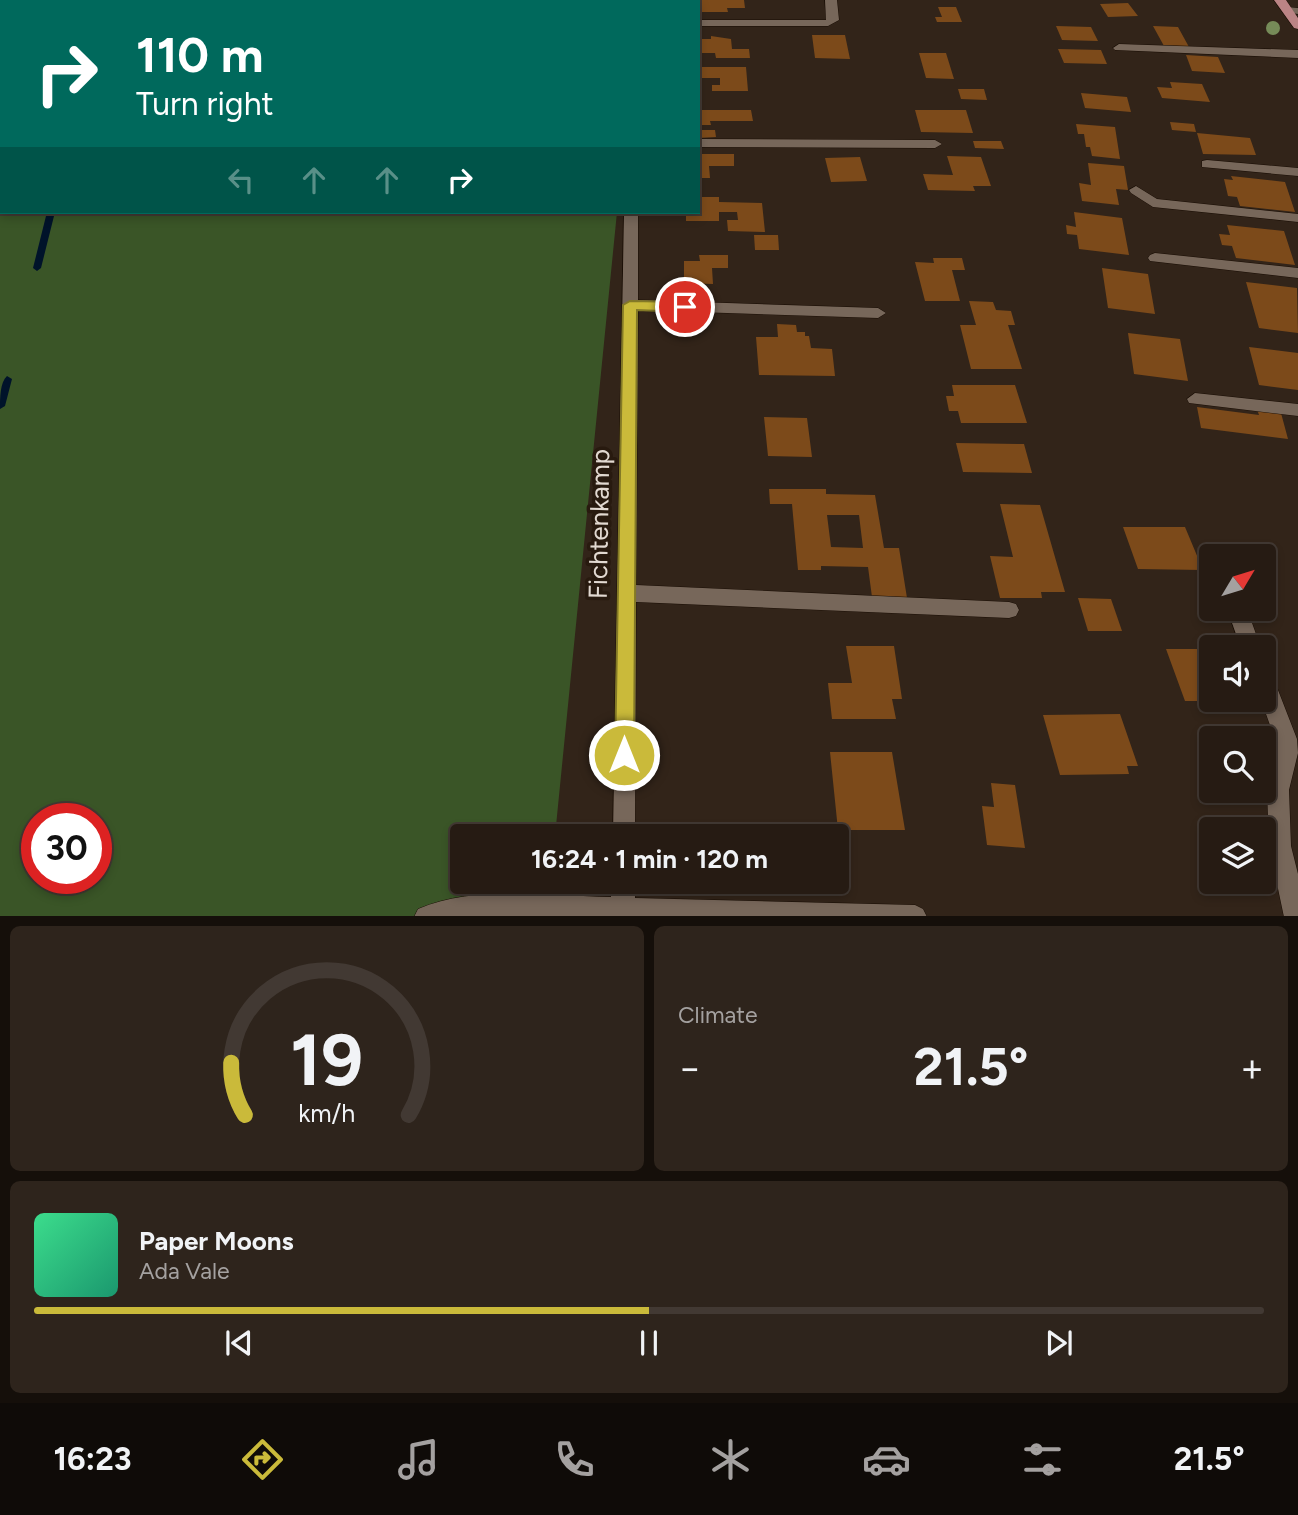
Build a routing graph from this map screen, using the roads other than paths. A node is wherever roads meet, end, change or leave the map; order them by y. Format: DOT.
graph roads {
  1 [pos="831,0"];
  2 [pos="1289,7"];
  3 [pos="700,23"];
  4 [pos="1298,26"];
  5 [pos="1119,48"];
  6 [pos="1298,54"];
  7 [pos="700,143"];
  8 [pos="935,144"];
  9 [pos="1207,164"];
  10 [pos="1298,172"];
  11 [pos="1136,190"];
  12 [pos="631,214"];
  13 [pos="1298,218"];
  14 [pos="1155,258"];
  15 [pos="1298,273"];
  16 [pos="630,305"];
  17 [pos="878,313"];
  18 [pos="1195,399"];
  19 [pos="1298,410"];
  20 [pos="626,593"];
  21 [pos="1009,610"];
  22 [pos="1276,712"];
  23 [pos="624,824"];
  24 [pos="623,894"];
  25 [pos="623,911"];
  26 [pos="426,916"];
  27 [pos="915,916"];
  28 [pos="1296,916"];
  1 -- 3 [label="street"];
  2 -- 4 [label="main road"];
  5 -- 6 [label="street"];
  7 -- 8 [label="street"];
  9 -- 10 [label="street"];
  11 -- 13 [label="street"];
  12 -- 16 [label="street, Fichtenkamp"];
  14 -- 15 [label="street"];
  16 -- 17 [label="street"];
  16 -- 20 [label="street, Fichtenkamp"];
  18 -- 19 [label="street"];
  20 -- 21 [label="street"];
  20 -- 23 [label="street, Fichtenkamp"];
  22 -- 28 [label="street"];
  24 -- 25 [label="street"];
  25 -- 26 [label="street"];
  25 -- 27 [label="street"];
}
